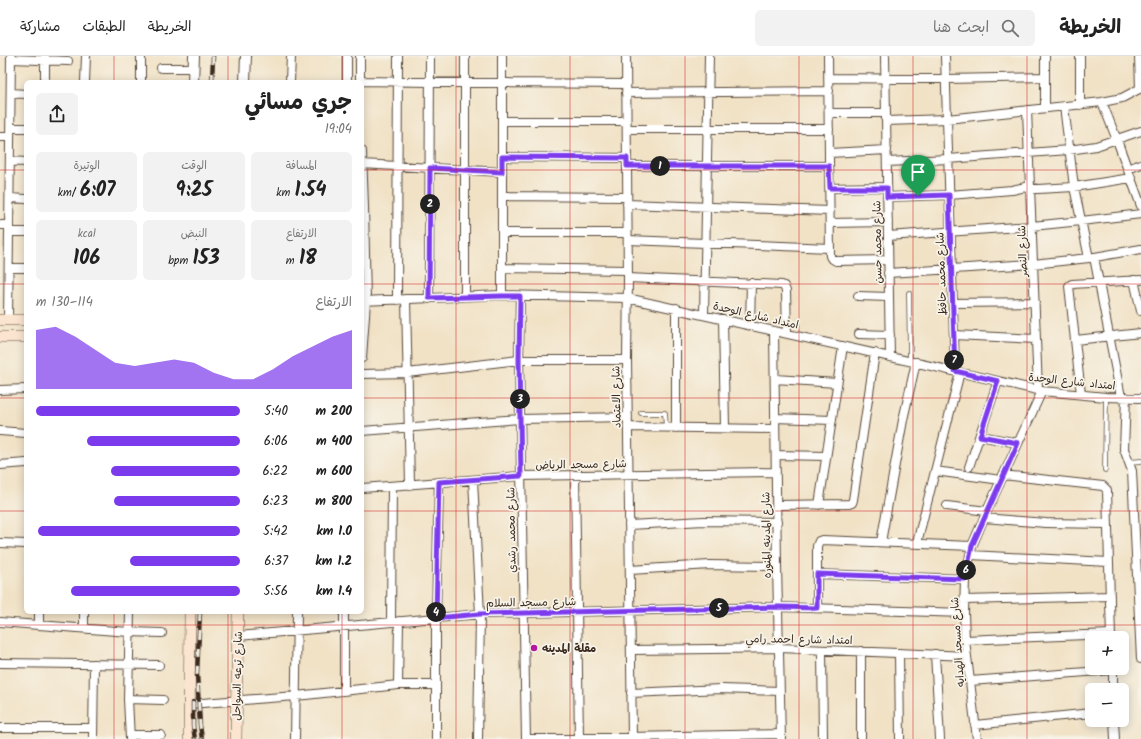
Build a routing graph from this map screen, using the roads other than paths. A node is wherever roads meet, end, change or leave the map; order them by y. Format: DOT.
graph roads {
  1 [pos="86,56"];
  2 [pos="141,56"];
  3 [pos="194,56"];
  4 [pos="246,56"];
  5 [pos="291,56"];
  6 [pos="347,56"];
  7 [pos="360,56"];
  8 [pos="398,56"];
  9 [pos="430,56"];
  10 [pos="465,56"];
  11 [pos="502,56"];
  12 [pos="626,56"];
  13 [pos="709,56"];
  14 [pos="828,56"];
  15 [pos="885,56"];
  16 [pos="945,56"];
  17 [pos="1045,56"];
  18 [pos="1080,56"];
  19 [pos="1138,56"];
  20 [pos="12,58"];
  21 [pos="45,58"];
  22 [pos="68,61"];
  23 [pos="162,68"];
  24 [pos="194,68"];
  25 [pos="1045,77"];
  26 [pos="829,78"];
  27 [pos="885,79"];
  28 [pos="946,79"];
  29 [pos="45,80"];
  30 [pos="85,80"];
  31 [pos="141,80"];
  32 [pos="194,80"];
  33 [pos="245,80"];
  34 [pos="290,80"];
  35 [pos="347,80"];
  36 [pos="360,80"];
  37 [pos="364,82"];
  38 [pos="398,82"];
  39 [pos="430,82"];
  40 [pos="465,83"];
  41 [pos="502,83"];
  42 [pos="626,84"];
  43 [pos="1140,88"];
  44 [pos="829,91"];
  45 [pos="708,92"];
  46 [pos="11,93"];
  47 [pos="626,93"];
  48 [pos="24,94"];
  49 [pos="1102,102"];
  50 [pos="1080,105"];
  51 [pos="1064,106"];
  52 [pos="1045,108"];
  53 [pos="1026,110"];
  54 [pos="829,113"];
  55 [pos="886,113"];
  56 [pos="947,119"];
  57 [pos="502,121"];
  58 [pos="886,121"];
  59 [pos="627,125"];
  60 [pos="11,128"];
  61 [pos="24,128"];
  62 [pos="707,129"];
  63 [pos="829,129"];
  64 [pos="1141,131"];
  65 [pos="0,137"];
  66 [pos="10,137"];
  67 [pos="1117,140"];
  68 [pos="887,150"];
  69 [pos="1069,150"];
  70 [pos="829,153"];
  71 [pos="1029,153"];
  72 [pos="502,157"];
  73 [pos="948,159"];
  74 [pos="10,161"];
  75 [pos="24,162"];
  76 [pos="627,162"];
  77 [pos="887,162"];
  78 [pos="364,164"];
  79 [pos="1141,164"];
  80 [pos="707,166"];
  81 [pos="829,166"];
  82 [pos="397,167"];
  83 [pos="430,168"];
  84 [pos="1128,169"];
  85 [pos="465,170"];
  86 [pos="502,172"];
  87 [pos="1131,178"];
  88 [pos="1074,187"];
  89 [pos="830,188"];
  90 [pos="887,188"];
  91 [pos="1030,188"];
  92 [pos="1139,194"];
  93 [pos="949,195"];
  94 [pos="502,196"];
  95 [pos="887,197"];
  96 [pos="10,198"];
  97 [pos="24,199"];
  98 [pos="627,200"];
  99 [pos="1141,206"];
  100 [pos="364,207"];
  101 [pos="706,207"];
  102 [pos="830,211"];
  103 [pos="1141,214"];
  104 [pos="1081,221"];
  105 [pos="888,222"];
  106 [pos="830,223"];
  107 [pos="0,225"];
  108 [pos="1032,226"];
  109 [pos="9,229"];
  110 [pos="950,231"];
  111 [pos="24,232"];
  112 [pos="502,233"];
  113 [pos="888,236"];
  114 [pos="628,237"];
  115 [pos="705,243"];
  116 [pos="830,248"];
  117 [pos="1141,249"];
  118 [pos="1092,257"];
  119 [pos="888,260"];
  120 [pos="1033,264"];
  121 [pos="9,268"];
  122 [pos="24,268"];
  123 [pos="502,268"];
  124 [pos="952,269"];
  125 [pos="888,273"];
  126 [pos="628,274"];
  127 [pos="1137,280"];
  128 [pos="704,281"];
  129 [pos="1099,282"];
  130 [pos="751,283"];
  131 [pos="909,294"];
  132 [pos="502,296"];
  133 [pos="520,296"];
  134 [pos="858,296"];
  135 [pos="464,297"];
  136 [pos="889,297"];
  137 [pos="429,298"];
  138 [pos="627,298"];
  139 [pos="401,300"];
  140 [pos="364,301"];
  141 [pos="1035,302"];
  142 [pos="952,303"];
  143 [pos="676,308"];
  144 [pos="1141,311"];
  145 [pos="704,315"];
  146 [pos="723,319"];
  147 [pos="4,320"];
  148 [pos="24,320"];
  149 [pos="750,325"];
  150 [pos="774,331"];
  151 [pos="787,333"];
  152 [pos="1141,333"];
  153 [pos="859,334"];
  154 [pos="890,335"];
  155 [pos="954,335"];
  156 [pos="24,336"];
  157 [pos="1110,336"];
  158 [pos="0,337"];
  159 [pos="1036,339"];
  160 [pos="1075,340"];
  161 [pos="843,346"];
  162 [pos="875,353"];
  163 [pos="890,357"];
  164 [pos="519,360"];
  165 [pos="627,360"];
  166 [pos="913,362"];
  167 [pos="957,372"];
  168 [pos="407,373"];
  169 [pos="364,374"];
  170 [pos="775,379"];
  171 [pos="998,381"];
  172 [pos="837,383"];
  173 [pos="24,389"];
  174 [pos="0,390"];
  175 [pos="1040,390"];
  176 [pos="1080,394"];
  177 [pos="1106,397"];
  178 [pos="1123,397"];
  179 [pos="1141,398"];
  180 [pos="641,413"];
  181 [pos="628,417"];
  182 [pos="775,418"];
  183 [pos="520,419"];
  184 [pos="832,420"];
  185 [pos="408,427"];
  186 [pos="628,427"];
  187 [pos="666,428"];
  188 [pos="676,428"];
  189 [pos="725,428"];
  190 [pos="775,429"];
  191 [pos="0,431"];
  192 [pos="364,431"];
  193 [pos="24,433"];
  194 [pos="980,436"];
  195 [pos="1018,443"];
  196 [pos="776,455"];
  197 [pos="826,456"];
  198 [pos="1129,462"];
  199 [pos="1141,462"];
  200 [pos="24,463"];
  201 [pos="0,465"];
  202 [pos="970,467"];
  203 [pos="1105,470"];
  204 [pos="935,471"];
  205 [pos="776,472"];
  206 [pos="628,474"];
  207 [pos="575,475"];
  208 [pos="521,476"];
  209 [pos="1002,478"];
  210 [pos="473,480"];
  211 [pos="439,482"];
  212 [pos="410,485"];
  213 [pos="392,486"];
  214 [pos="364,488"];
  215 [pos="777,505"];
  216 [pos="819,505"];
  217 [pos="947,506"];
  218 [pos="985,514"];
  219 [pos="777,522"];
  220 [pos="1108,524"];
  221 [pos="629,525"];
  222 [pos="881,542"];
  223 [pos="0,543"];
  224 [pos="917,543"];
  225 [pos="24,544"];
  226 [pos="972,546"];
  227 [pos="970,555"];
  228 [pos="1109,562"];
  229 [pos="777,566"];
  230 [pos="630,570"];
  231 [pos="817,574"];
  232 [pos="965,579"];
  233 [pos="1110,596"];
  234 [pos="964,600"];
  235 [pos="779,607"];
  236 [pos="817,608"];
  237 [pos="630,610"];
  238 [pos="577,612"];
  239 [pos="524,613"];
  240 [pos="964,613"];
  241 [pos="39,614"];
  242 [pos="84,614"];
  243 [pos="130,614"];
  244 [pos="190,614"];
  245 [pos="238,614"];
  246 [pos="297,614"];
  247 [pos="344,614"];
  248 [pos="480,614"];
  249 [pos="436,618"];
  250 [pos="0,622"];
  251 [pos="395,622"];
  252 [pos="38,625"];
  253 [pos="344,626"];
  254 [pos="84,628"];
  255 [pos="296,630"];
  256 [pos="1111,631"];
  257 [pos="129,632"];
  258 [pos="162,633"];
  259 [pos="238,636"];
  260 [pos="1085,637"];
  261 [pos="966,640"];
  262 [pos="780,648"];
  263 [pos="631,650"];
  264 [pos="822,650"];
  265 [pos="861,651"];
  266 [pos="899,653"];
  267 [pos="935,654"];
  268 [pos="967,656"];
  269 [pos="1141,658"];
  270 [pos="0,663"];
  271 [pos="94,664"];
  272 [pos="129,664"];
  273 [pos="159,665"];
  274 [pos="1085,671"];
  275 [pos="970,681"];
  276 [pos="398,685"];
  277 [pos="436,685"];
  278 [pos="344,691"];
  279 [pos="780,691"];
  280 [pos="631,693"];
  281 [pos="296,696"];
  282 [pos="128,699"];
  283 [pos="163,700"];
  284 [pos="237,701"];
  285 [pos="189,704"];
  286 [pos="1085,714"];
  287 [pos="975,724"];
  288 [pos="1114,727"];
  289 [pos="0,728"];
  290 [pos="93,728"];
  291 [pos="161,735"];
  292 [pos="130,737"];
  293 [pos="632,737"];
  294 [pos="781,737"];
  295 [pos="579,738"];
  296 [pos="93,739"];
  297 [pos="189,739"];
  298 [pos="236,739"];
  299 [pos="295,739"];
  300 [pos="436,739"];
  301 [pos="478,739"];
  302 [pos="526,739"];
  303 [pos="823,739"];
  304 [pos="861,739"];
  305 [pos="900,739"];
  306 [pos="940,739"];
  307 [pos="977,739"];
  308 [pos="1115,739"];
  1 -- 30 [label="street"];
  2 -- 31 [label="street"];
  3 -- 24 [label="street"];
  4 -- 33 [label="street"];
  5 -- 34 [label="street"];
  6 -- 35 [label="street"];
  7 -- 36 [label="street"];
  8 -- 38 [label="street"];
  9 -- 39 [label="street"];
  10 -- 40 [label="street"];
  11 -- 41 [label="street"];
  12 -- 42 [label="street, شارع الاعتماد"];
  13 -- 45 [label="street"];
  14 -- 26 [label="street"];
  15 -- 27 [label="street, شارع محمد حسن"];
  16 -- 28 [label="street, شارع محمد حافظ"];
  17 -- 25 [label="street"];
  18 -- 50 [label="street"];
  19 -- 43 [label="street"];
  20 -- 21 [label="street"];
  20 -- 46 [label="street"];
  21 -- 22 [label="street"];
  21 -- 29 [label="street"];
  23 -- 24 [label="street"];
  24 -- 32 [label="street"];
  25 -- 28 [label="street"];
  25 -- 52 [label="street"];
  26 -- 27 [label="street"];
  26 -- 44 [label="street"];
  27 -- 28 [label="street"];
  27 -- 55 [label="street, شارع محمد حسن"];
  28 -- 56 [label="street, شارع محمد حافظ"];
  37 -- 38 [label="street"];
  38 -- 39 [label="street"];
  38 -- 82 [label="street"];
  39 -- 40 [label="street"];
  39 -- 83 [label="street"];
  40 -- 41 [label="street"];
  40 -- 85 [label="street"];
  41 -- 42 [label="street"];
  41 -- 57 [label="street"];
  42 -- 47 [label="street, شارع الاعتماد"];
  43 -- 49 [label="street"];
  44 -- 45 [label="street"];
  44 -- 54 [label="street"];
  45 -- 47 [label="street"];
  45 -- 62 [label="street"];
  46 -- 48 [label="street"];
  46 -- 60 [label="street"];
  47 -- 59 [label="street, شارع الاعتماد"];
  49 -- 50 [label="street"];
  49 -- 67 [label="street"];
  50 -- 51 [label="street"];
  51 -- 52 [label="street"];
  51 -- 69 [label="street"];
  52 -- 53 [label="street"];
  53 -- 56 [label="street"];
  53 -- 71 [label="street, شارع النصر"];
  54 -- 55 [label="street"];
  54 -- 63 [label="street"];
  55 -- 58 [label="street, شارع محمد حسن"];
  56 -- 58 [label="street"];
  56 -- 73 [label="street, شارع محمد حافظ"];
  57 -- 59 [label="street"];
  57 -- 72 [label="street"];
  58 -- 68 [label="street, شارع محمد حسن"];
  59 -- 62 [label="street"];
  59 -- 76 [label="street, شارع الاعتماد"];
  60 -- 61 [label="street"];
  60 -- 66 [label="street"];
  62 -- 63 [label="street"];
  62 -- 80 [label="street"];
  63 -- 70 [label="street"];
  64 -- 67 [label="street"];
  65 -- 66 [label="street"];
  66 -- 74 [label="street"];
  67 -- 69 [label="street"];
  67 -- 84 [label="street"];
  68 -- 70 [label="street"];
  68 -- 77 [label="street, شارع محمد حسن"];
  69 -- 71 [label="street"];
  69 -- 88 [label="street"];
  70 -- 81 [label="street"];
  71 -- 73 [label="street"];
  71 -- 91 [label="street, شارع النصر"];
  72 -- 76 [label="street"];
  72 -- 86 [label="street"];
  73 -- 77 [label="street"];
  73 -- 93 [label="street, شارع محمد حافظ"];
  74 -- 75 [label="street"];
  74 -- 96 [label="street"];
  76 -- 80 [label="street"];
  76 -- 98 [label="street, شارع الاعتماد"];
  77 -- 90 [label="street, شارع محمد حسن"];
  78 -- 82 [label="street"];
  79 -- 84 [label="street"];
  80 -- 81 [label="street"];
  80 -- 101 [label="street"];
  81 -- 89 [label="street"];
  82 -- 83 [label="street"];
  82 -- 139 [label="street"];
  83 -- 85 [label="street"];
  83 -- 137 [label="street"];
  84 -- 87 [label="street"];
  85 -- 86 [label="street"];
  85 -- 135 [label="street"];
  86 -- 94 [label="street"];
  87 -- 88 [label="street"];
  87 -- 92 [label="street"];
  88 -- 91 [label="street"];
  88 -- 104 [label="street"];
  89 -- 90 [label="street"];
  89 -- 102 [label="street"];
  90 -- 95 [label="street, شارع محمد حسن"];
  91 -- 93 [label="street"];
  91 -- 108 [label="street, شارع النصر"];
  92 -- 99 [label="street"];
  93 -- 95 [label="street"];
  93 -- 110 [label="street, شارع محمد حافظ"];
  94 -- 98 [label="street"];
  94 -- 112 [label="street"];
  95 -- 105 [label="street, شارع محمد حسن"];
  96 -- 97 [label="street"];
  96 -- 109 [label="street"];
  98 -- 101 [label="street"];
  98 -- 114 [label="street, شارع الاعتماد"];
  100 -- 140 [label="street"];
  101 -- 102 [label="street"];
  101 -- 115 [label="street"];
  102 -- 106 [label="street"];
  103 -- 104 [label="street"];
  104 -- 108 [label="street"];
  104 -- 118 [label="street"];
  105 -- 106 [label="street"];
  105 -- 113 [label="street, شارع محمد حسن"];
  106 -- 116 [label="street"];
  107 -- 109 [label="street"];
  108 -- 110 [label="street"];
  108 -- 120 [label="street, شارع النصر"];
  109 -- 111 [label="street"];
  109 -- 121 [label="street"];
  110 -- 113 [label="street"];
  110 -- 124 [label="street, شارع محمد حافظ"];
  112 -- 114 [label="street"];
  112 -- 123 [label="street"];
  113 -- 119 [label="street, شارع محمد حسن"];
  114 -- 115 [label="street"];
  114 -- 126 [label="street, شارع الاعتماد"];
  115 -- 116 [label="street"];
  115 -- 128 [label="street"];
  116 -- 119 [label="street"];
  117 -- 118 [label="street"];
  118 -- 120 [label="street"];
  118 -- 129 [label="street"];
  119 -- 125 [label="street, شارع محمد حسن"];
  120 -- 124 [label="street"];
  120 -- 141 [label="street, شارع النصر"];
  121 -- 122 [label="street"];
  121 -- 147 [label="street"];
  123 -- 126 [label="street"];
  123 -- 132 [label="street"];
  124 -- 125 [label="street"];
  124 -- 142 [label="street, شارع محمد حافظ"];
  125 -- 136 [label="street, شارع محمد حسن"];
  126 -- 128 [label="street"];
  126 -- 138 [label="street, شارع الاعتماد"];
  127 -- 129 [label="street"];
  127 -- 144 [label="street"];
  128 -- 130 [label="street"];
  128 -- 145 [label="street"];
  129 -- 157 [label="street"];
  129 -- 160 [label="street"];
  130 -- 149 [label="street"];
  130 -- 151 [label="street"];
  131 -- 166 [label="lane"];
  132 -- 133 [label="street, امتداد شارع الوحدة"];
  132 -- 135 [label="street, امتداد شارع الوحدة"];
  133 -- 138 [label="street, امتداد شارع الوحدة"];
  133 -- 164 [label="street, شارع محمد رشدي"];
  134 -- 136 [label="street"];
  135 -- 137 [label="street, امتداد شارع الوحدة"];
  136 -- 154 [label="street, شارع محمد حسن"];
  137 -- 139 [label="street, امتداد شارع الوحدة"];
  138 -- 143 [label="street, امتداد شارع الوحدة"];
  138 -- 165 [label="street, شارع الاعتماد"];
  139 -- 140 [label="street, امتداد شارع الوحدة"];
  139 -- 168 [label="street"];
  141 -- 142 [label="street"];
  141 -- 159 [label="street, شارع النصر"];
  142 -- 155 [label="street, شارع محمد حافظ"];
  143 -- 145 [label="street, امتداد شارع الوحدة"];
  143 -- 188 [label="street"];
  145 -- 146 [label="street, امتداد شارع الوحدة"];
  146 -- 149 [label="street, امتداد شارع الوحدة"];
  146 -- 189 [label="street"];
  147 -- 148 [label="main road"];
  149 -- 150 [label="street, امتداد شارع الوحدة"];
  150 -- 151 [label="street, امتداد شارع الوحدة"];
  150 -- 170 [label="street, شارع المدينه المنوره"];
  151 -- 161 [label="street, امتداد شارع الوحدة"];
  152 -- 157 [label="street"];
  153 -- 154 [label="street"];
  154 -- 163 [label="street, شارع محمد حسن"];
  155 -- 159 [label="street"];
  155 -- 167 [label="street, شارع محمد حافظ"];
  156 -- 158 [label="main road"];
  157 -- 160 [label="street"];
  157 -- 178 [label="street"];
  159 -- 175 [label="street, شارع النصر"];
  160 -- 176 [label="street"];
  161 -- 162 [label="street, امتداد شارع الوحدة"];
  161 -- 172 [label="street"];
  162 -- 163 [label="street, امتداد شارع الوحدة"];
  162 -- 216 [label="street"];
  163 -- 166 [label="street, امتداد شارع الوحدة"];
  164 -- 165 [label="street"];
  164 -- 168 [label="street"];
  164 -- 183 [label="street, شارع محمد رشدي"];
  165 -- 181 [label="street, شارع الاعتماد"];
  166 -- 167 [label="street, امتداد شارع الوحدة"];
  166 -- 222 [label="street"];
  167 -- 171 [label="street, امتداد شارع الوحدة"];
  167 -- 204 [label="street, شارع محمد حافظ"];
  168 -- 169 [label="street"];
  168 -- 185 [label="street"];
  170 -- 172 [label="street"];
  170 -- 182 [label="street, شارع المدينه المنوره"];
  171 -- 175 [label="street, امتداد شارع الوحدة"];
  171 -- 194 [label="street"];
  172 -- 184 [label="street"];
  173 -- 174 [label="street"];
  175 -- 176 [label="street, امتداد شارع الوحدة"];
  175 -- 195 [label="street, شارع مسجد الهدايه"];
  176 -- 177 [label="street, امتداد شارع الوحدة"];
  177 -- 178 [label="street, امتداد شارع الوحدة"];
  177 -- 203 [label="lane"];
  178 -- 179 [label="street, امتداد شارع الوحدة"];
  178 -- 198 [label="street"];
  180 -- 187 [label="lane"];
  181 -- 183 [label="street"];
  181 -- 186 [label="street, شارع الاعتماد"];
  182 -- 184 [label="street"];
  182 -- 190 [label="street, شارع المدينه المنوره"];
  183 -- 185 [label="street"];
  183 -- 208 [label="street, شارع محمد رشدي"];
  184 -- 197 [label="street"];
  185 -- 192 [label="street"];
  185 -- 212 [label="street"];
  186 -- 187 [label="street"];
  186 -- 206 [label="street, شارع الاعتماد"];
  187 -- 188 [label="street"];
  188 -- 189 [label="street"];
  189 -- 190 [label="street"];
  190 -- 196 [label="street, شارع المدينه المنوره"];
  191 -- 193 [label="street"];
  194 -- 195 [label="street"];
  194 -- 202 [label="street"];
  195 -- 209 [label="street, شارع مسجد الهدايه"];
  196 -- 197 [label="street"];
  196 -- 205 [label="street, شارع المدينه المنوره"];
  197 -- 216 [label="street"];
  198 -- 199 [label="lane"];
  198 -- 269 [label="street"];
  200 -- 201 [label="street"];
  204 -- 209 [label="street"];
  204 -- 224 [label="street, شارع محمد حافظ"];
  205 -- 206 [label="street, شارع مسجد الرياض"];
  205 -- 215 [label="street, شارع المدينه المنوره"];
  206 -- 207 [label="street, شارع مسجد الرياض"];
  206 -- 221 [label="street, شارع الاعتماد"];
  207 -- 208 [label="street, شارع مسجد الرياض"];
  207 -- 238 [label="street"];
  208 -- 210 [label="street, شارع مسجد الرياض"];
  208 -- 239 [label="street, شارع محمد رشدي"];
  209 -- 218 [label="street, شارع مسجد الهدايه"];
  209 -- 220 [label="street"];
  210 -- 211 [label="street, شارع مسجد الرياض"];
  210 -- 248 [label="street"];
  211 -- 212 [label="street, شارع مسجد الرياض"];
  211 -- 249 [label="street"];
  212 -- 213 [label="street, شارع مسجد الرياض"];
  213 -- 214 [label="street, شارع مسجد الرياض"];
  213 -- 251 [label="street"];
  215 -- 216 [label="street"];
  215 -- 219 [label="street, شارع المدينه المنوره"];
  217 -- 218 [label="street"];
  218 -- 220 [label="street"];
  218 -- 226 [label="street, شارع مسجد الهدايه"];
  219 -- 221 [label="street"];
  219 -- 229 [label="street, شارع المدينه المنوره"];
  220 -- 228 [label="street"];
  221 -- 230 [label="street, شارع الاعتماد"];
  222 -- 224 [label="street"];
  222 -- 231 [label="street"];
  223 -- 225 [label="street"];
  224 -- 226 [label="street"];
  226 -- 227 [label="street, شارع مسجد الهدايه"];
  227 -- 228 [label="street"];
  227 -- 232 [label="street, شارع مسجد الهدايه"];
  228 -- 233 [label="street"];
  229 -- 230 [label="street"];
  229 -- 235 [label="street, شارع المدينه المنوره"];
  230 -- 237 [label="street, شارع الاعتماد"];
  231 -- 232 [label="street"];
  231 -- 236 [label="street"];
  232 -- 234 [label="street, شارع مسجد الهدايه"];
  233 -- 234 [label="street"];
  233 -- 256 [label="street"];
  234 -- 240 [label="street, شارع مسجد الهدايه"];
  235 -- 236 [label="street, شارع مسجد السلام"];
  235 -- 237 [label="street, شارع مسجد السلام"];
  235 -- 262 [label="street, شارع المدينه المنوره"];
  236 -- 240 [label="street, شارع مسجد السلام"];
  237 -- 238 [label="street, شارع مسجد السلام"];
  237 -- 263 [label="street, شارع الاعتماد"];
  238 -- 239 [label="street, شارع مسجد السلام"];
  238 -- 295 [label="street"];
  239 -- 248 [label="street, شارع مسجد السلام"];
  239 -- 302 [label="street, شارع محمد رشدي"];
  240 -- 261 [label="street, شارع مسجد الهدايه"];
  241 -- 252 [label="street"];
  242 -- 254 [label="street"];
  243 -- 257 [label="street"];
  244 -- 285 [label="main road"];
  245 -- 259 [label="main road, شارع ترعه السواحل"];
  246 -- 255 [label="street"];
  247 -- 253 [label="street"];
  248 -- 249 [label="street, شارع مسجد السلام"];
  248 -- 301 [label="street"];
  249 -- 251 [label="street, شارع مسجد السلام"];
  249 -- 277 [label="street"];
  250 -- 252 [label="street"];
  251 -- 253 [label="street, شارع مسجد السلام"];
  251 -- 276 [label="street"];
  252 -- 254 [label="street"];
  253 -- 255 [label="street, شارع مسجد السلام"];
  253 -- 278 [label="street"];
  254 -- 257 [label="street"];
  255 -- 259 [label="street, شارع مسجد السلام"];
  255 -- 281 [label="street"];
  257 -- 258 [label="street"];
  257 -- 272 [label="street"];
  259 -- 284 [label="main road, شارع ترعه السواحل"];
  260 -- 261 [label="street"];
  261 -- 268 [label="street, شارع مسجد الهدايه"];
  262 -- 263 [label="street, امتداد شارع احمد رامي"];
  262 -- 264 [label="street, امتداد شارع احمد رامي"];
  262 -- 279 [label="street, شارع المدينه المنوره"];
  263 -- 280 [label="street, شارع الاعتماد"];
  264 -- 265 [label="street, امتداد شارع احمد رامي"];
  264 -- 303 [label="street"];
  265 -- 266 [label="street, امتداد شارع احمد رامي"];
  265 -- 304 [label="street"];
  266 -- 267 [label="street, امتداد شارع احمد رامي"];
  266 -- 305 [label="street"];
  267 -- 268 [label="street, امتداد شارع احمد رامي"];
  267 -- 306 [label="street"];
  268 -- 275 [label="street, شارع مسجد الهدايه"];
  270 -- 271 [label="street"];
  271 -- 272 [label="street"];
  271 -- 290 [label="street"];
  272 -- 273 [label="street"];
  272 -- 282 [label="street"];
  274 -- 275 [label="street"];
  275 -- 287 [label="street, شارع مسجد الهدايه"];
  276 -- 277 [label="street"];
  276 -- 278 [label="street"];
  277 -- 300 [label="street"];
  278 -- 281 [label="street"];
  279 -- 280 [label="street"];
  279 -- 294 [label="street, شارع المدينه المنوره"];
  280 -- 293 [label="street, شارع الاعتماد"];
  281 -- 284 [label="street"];
  281 -- 299 [label="street"];
  282 -- 283 [label="street"];
  282 -- 292 [label="street"];
  284 -- 285 [label="street"];
  284 -- 298 [label="main road, شارع ترعه السواحل"];
  285 -- 297 [label="main road"];
  286 -- 287 [label="street"];
  287 -- 307 [label="street, شارع مسجد الهدايه"];
  288 -- 308 [label="street"];
  289 -- 290 [label="street"];
  290 -- 296 [label="street"];
  291 -- 292 [label="street"];
  293 -- 294 [label="street"];
  293 -- 295 [label="street"];
  295 -- 302 [label="street"];
}
